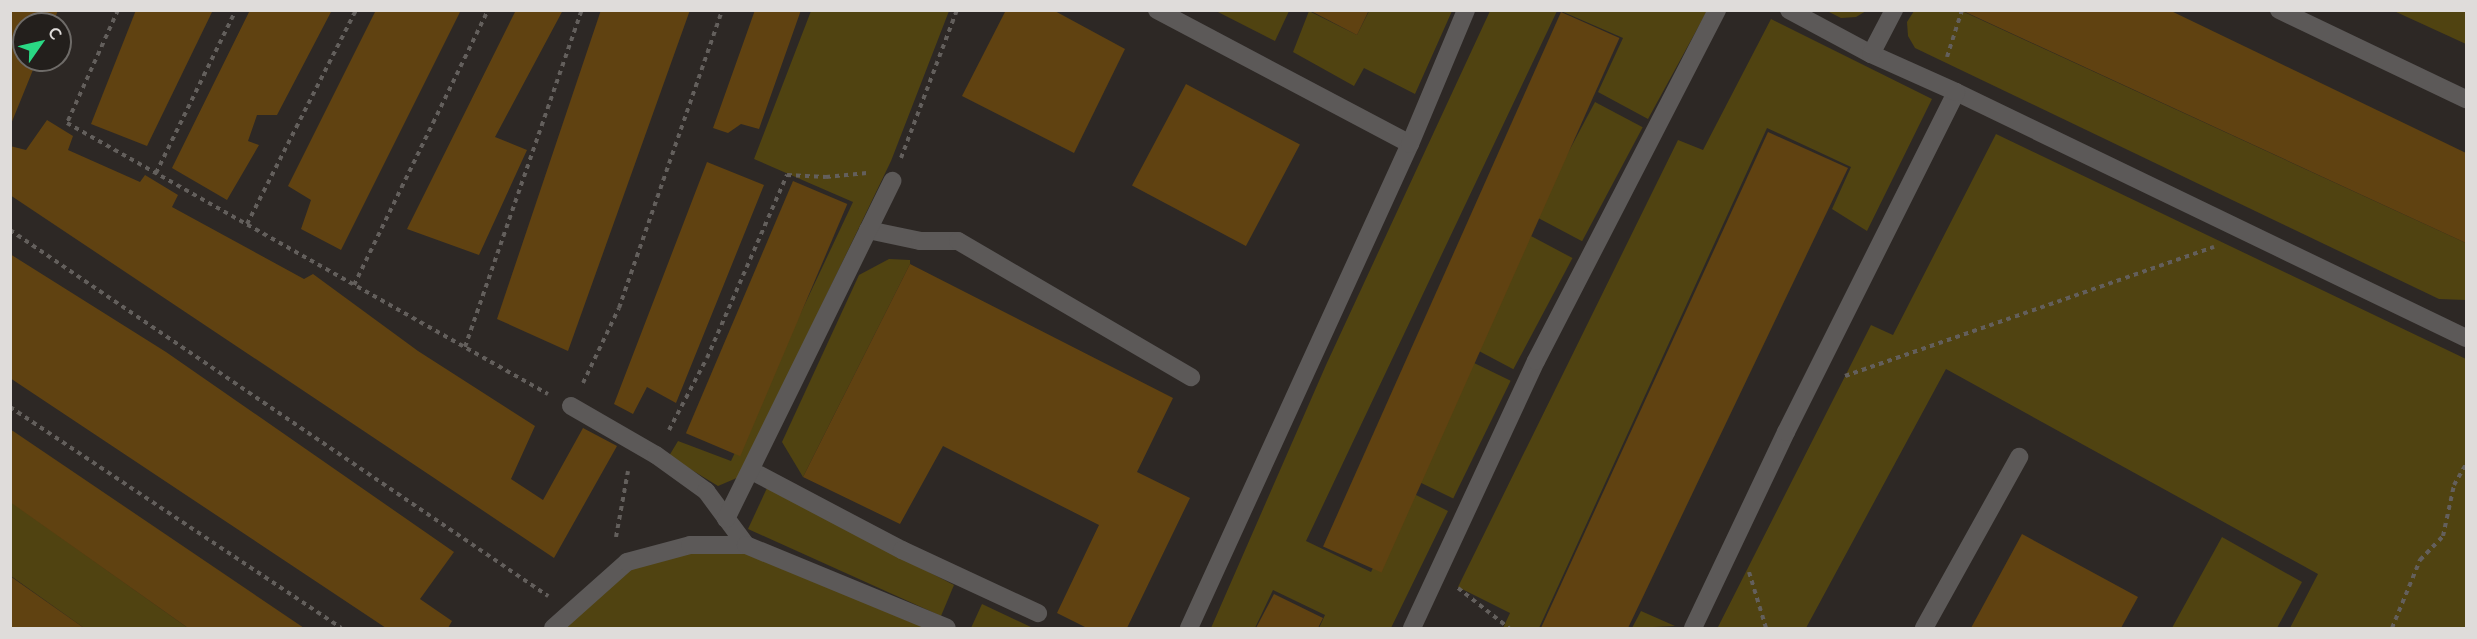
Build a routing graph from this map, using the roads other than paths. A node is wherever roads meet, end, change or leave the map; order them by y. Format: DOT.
graph roads {
  1 [pos="1157,10"];
  2 [pos="1466,10"];
  3 [pos="1717,10"];
  4 [pos="1789,10"];
  5 [pos="1894,10"];
  6 [pos="2279,10"];
  7 [pos="1871,54"];
  8 [pos="1956,92"];
  9 [pos="2466,99"];
  10 [pos="1410,144"];
  11 [pos="894,175"];
  12 [pos="868,230"];
  13 [pos="2466,338"];
  14 [pos="1191,377"];
  15 [pos="571,406"];
  16 [pos="2019,457"];
  17 [pos="752,471"];
  18 [pos="726,519"];
  19 [pos="746,545"];
  20 [pos="1038,613"];
  21 [pos="553,628"];
  22 [pos="947,628"];
  23 [pos="1189,628"];
  24 [pos="1412,628"];
  25 [pos="1694,628"];
  26 [pos="1924,628"];
  1 -- 10 [label="street"];
  2 -- 10 [label="street"];
  3 -- 24 [label="street"];
  4 -- 7 [label="street"];
  5 -- 7 [label="street"];
  6 -- 9 [label="street"];
  7 -- 8 [label="street"];
  8 -- 13 [label="street"];
  8 -- 25 [label="street"];
  10 -- 23 [label="street"];
  11 -- 12 [label="street"];
  12 -- 14 [label="street"];
  12 -- 17 [label="street"];
  15 -- 18 [label="street"];
  16 -- 26 [label="street"];
  17 -- 18 [label="street"];
  17 -- 20 [label="street"];
  18 -- 19 [label="street"];
  19 -- 21 [label="street"];
  19 -- 22 [label="street"];
}
